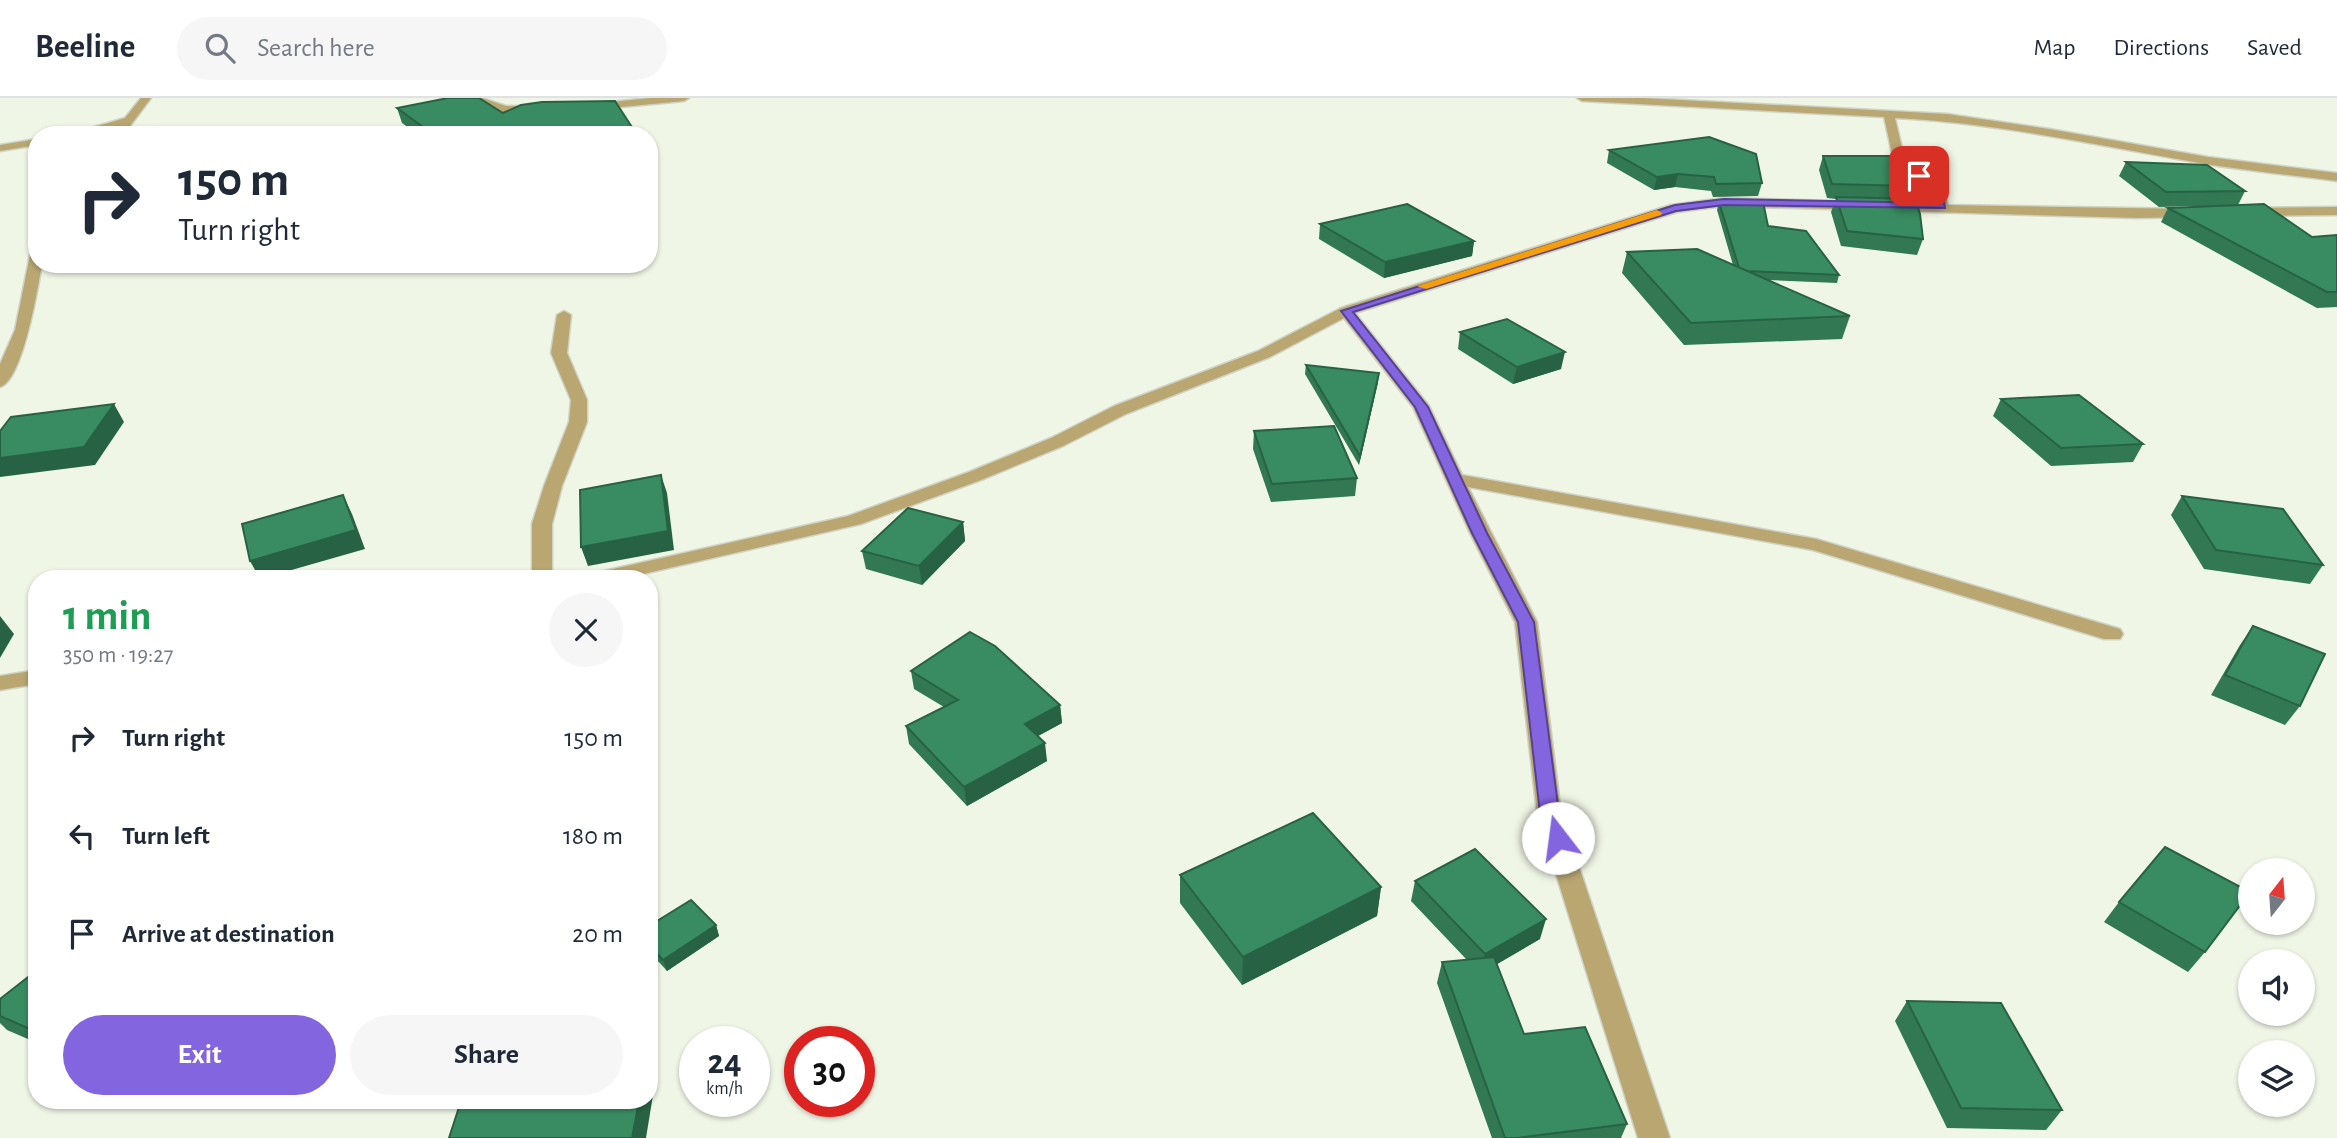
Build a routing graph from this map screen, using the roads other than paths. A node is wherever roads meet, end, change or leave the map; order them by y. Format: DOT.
graph roads {
  1 [pos="146,98"];
  2 [pos="475,98"];
  3 [pos="684,98"];
  4 [pos="1582,98"];
  5 [pos="579,108"];
  6 [pos="554,109"];
  7 [pos="1888,113"];
  8 [pos="126,121"];
  9 [pos="107,126"];
  10 [pos="123,126"];
  11 [pos="28,143"];
  12 [pos="0,148"];
  13 [pos="2337,177"];
  14 [pos="1942,206"];
  15 [pos="2337,211"];
  16 [pos="2213,212"];
  17 [pos="2238,212"];
  18 [pos="34,273"];
  19 [pos="1346,311"];
  20 [pos="564,315"];
  21 [pos="0,382"];
  22 [pos="1455,479"];
  23 [pos="542,570"];
  24 [pos="635,570"];
  25 [pos="2112,634"];
  26 [pos="28,678"];
  27 [pos="0,683"];
  28 [pos="1654,1138"];
  1 -- 8 [label="street"];
  2 -- 6 [label="street"];
  3 -- 5 [label="street"];
  4 -- 7 [label="street"];
  7 -- 13 [label="street"];
  7 -- 14 [label="street"];
  8 -- 9 [label="street"];
  8 -- 10 [label="street"];
  11 -- 12 [label="street"];
  14 -- 16 [label="street"];
  14 -- 19 [label="street"];
  15 -- 17 [label="street"];
  18 -- 21 [label="street"];
  19 -- 22 [label="street"];
  19 -- 24 [label="street"];
  20 -- 23 [label="street"];
  22 -- 25 [label="street"];
  22 -- 28 [label="street"];
  26 -- 27 [label="street"];
}
